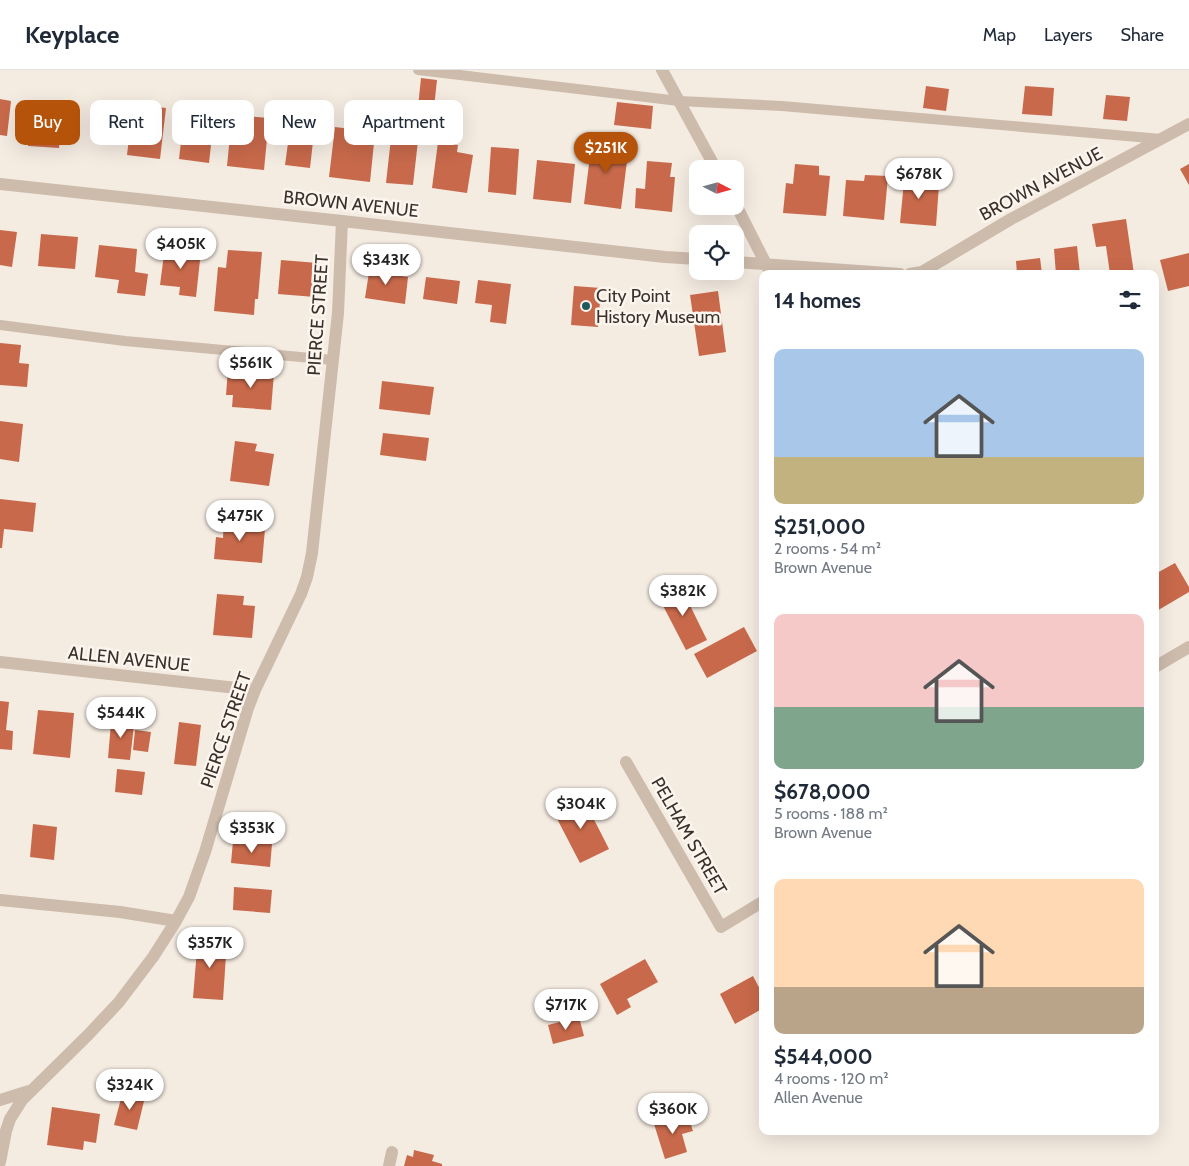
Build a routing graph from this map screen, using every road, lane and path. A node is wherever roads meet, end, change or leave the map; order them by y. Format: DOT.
graph roads {
  1 [pos="418,70"];
  2 [pos="662,70"];
  3 [pos="679,101"];
  4 [pos="1189,124"];
  5 [pos="1162,139"];
  6 [pos="711,160"];
  7 [pos="0,184"];
  8 [pos="741,215"];
  9 [pos="342,221"];
  10 [pos="689,258"];
  11 [pos="744,264"];
  12 [pos="769,269"];
  13 [pos="795,270"];
  14 [pos="925,270"];
  15 [pos="0,325"];
  16 [pos="333,360"];
  17 [pos="1189,647"];
  18 [pos="0,662"];
  19 [pos="1159,666"];
  20 [pos="255,690"];
  21 [pos="626,762"];
  22 [pos="0,900"];
  23 [pos="759,904"];
  24 [pos="176,921"];
  25 [pos="30,1091"];
  26 [pos="0,1100"];
  27 [pos="392,1152"];
  28 [pos="0,1162"];
  29 [pos="389,1166"];
  1 -- 3 [label="lane"];
  2 -- 3 [label="street"];
  3 -- 5 [label="lane"];
  3 -- 6 [label="street"];
  4 -- 5 [label="street, BROWN AVENUE"];
  5 -- 14 [label="street, BROWN AVENUE"];
  7 -- 9 [label="street, BROWN AVENUE"];
  8 -- 12 [label="street"];
  9 -- 10 [label="street, BROWN AVENUE"];
  9 -- 16 [label="street, PIERCE STREET"];
  11 -- 12 [label="street"];
  12 -- 13 [label="street"];
  15 -- 16 [label="lane"];
  16 -- 20 [label="street, PIERCE STREET"];
  17 -- 19 [label="street"];
  18 -- 20 [label="street, ALLEN AVENUE"];
  20 -- 24 [label="street, PIERCE STREET"];
  21 -- 23 [label="street, PELHAM STREET"];
  22 -- 24 [label="street"];
  24 -- 25 [label="street, PIERCE STREET"];
  25 -- 26 [label="street"];
  25 -- 28 [label="street, PIERCE STREET"];
  27 -- 29 [label="street"];
}
